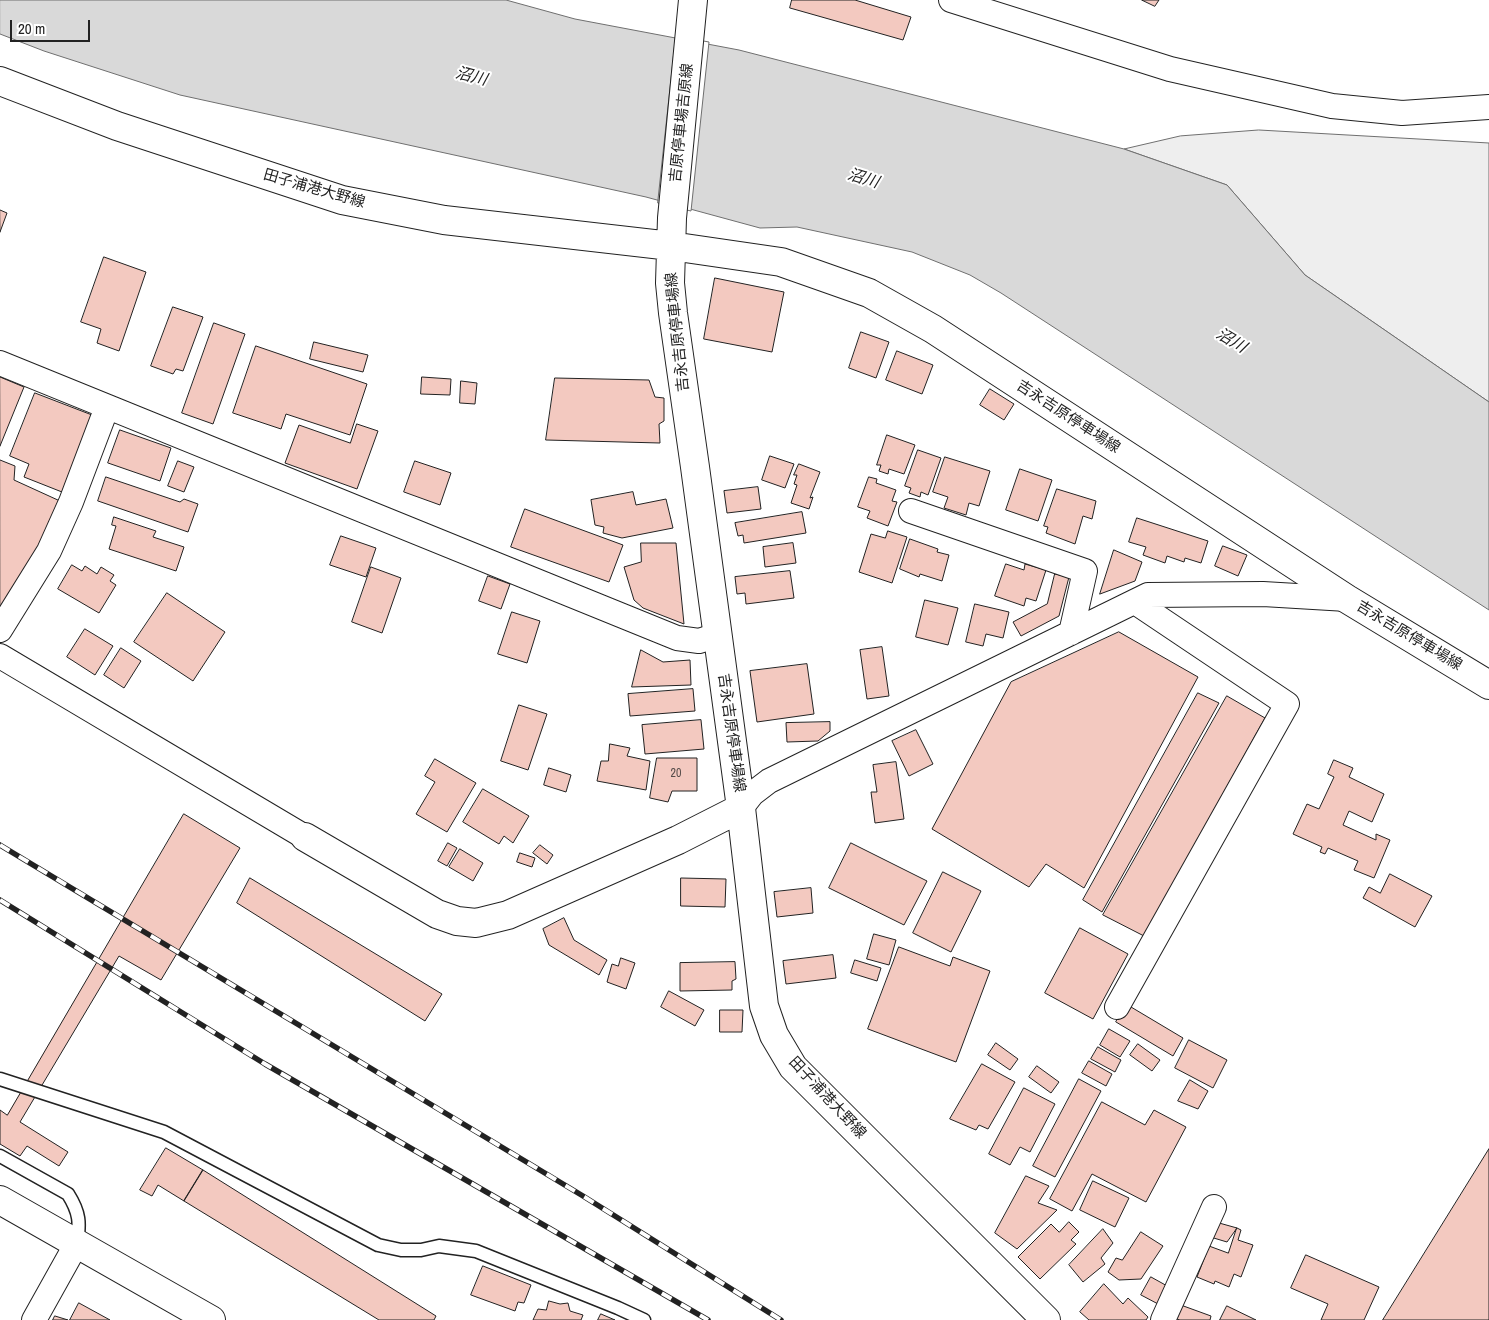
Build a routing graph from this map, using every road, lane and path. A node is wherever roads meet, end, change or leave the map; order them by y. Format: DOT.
graph roads {
  1 [pos="694,0"];
  2 [pos="951,0"];
  3 [pos="0,81"];
  4 [pos="1489,107"];
  5 [pos="671,246"];
  6 [pos="0,363"];
  7 [pos="107,407"];
  8 [pos="910,511"];
  9 [pos="1347,598"];
  10 [pos="1135,602"];
  11 [pos="0,630"];
  12 [pos="1071,633"];
  13 [pos="718,635"];
  14 [pos="0,656"];
  15 [pos="1489,685"];
  16 [pos="741,808"];
  17 [pos="305,837"];
  18 [pos="1117,1007"];
  19 [pos="0,1078"];
  20 [pos="0,1156"];
  21 [pos="0,1200"];
  22 [pos="1214,1207"];
  23 [pos="77,1244"];
  24 [pos="34,1320"];
  25 [pos="211,1320"];
  26 [pos="644,1320"];
  27 [pos="1046,1320"];
  28 [pos="1163,1320"];
  1 -- 5 [label="main road, 吉原停車場吉原線"];
  2 -- 4 [label="street"];
  3 -- 5 [label="main road, 田子浦港大野線"];
  5 -- 9 [label="main road, 吉永吉原停車場線"];
  5 -- 13 [label="main road, 吉永吉原停車場線"];
  6 -- 7 [label="street"];
  7 -- 11 [label="street"];
  7 -- 13 [label="street"];
  8 -- 12 [label="street"];
  9 -- 10 [label="street"];
  9 -- 15 [label="main road, 吉永吉原停車場線"];
  10 -- 12 [label="street"];
  10 -- 18 [label="street"];
  12 -- 16 [label="street"];
  13 -- 16 [label="main road, 吉永吉原停車場線"];
  14 -- 17 [label="street"];
  16 -- 17 [label="main road, 吉永吉原停車場線"];
  16 -- 27 [label="main road, 田子浦港大野線"];
  19 -- 26 [label="lane"];
  20 -- 23 [label="lane"];
  21 -- 23 [label="main road"];
  22 -- 28 [label="street"];
  23 -- 24 [label="street"];
  23 -- 25 [label="main road"];
}
